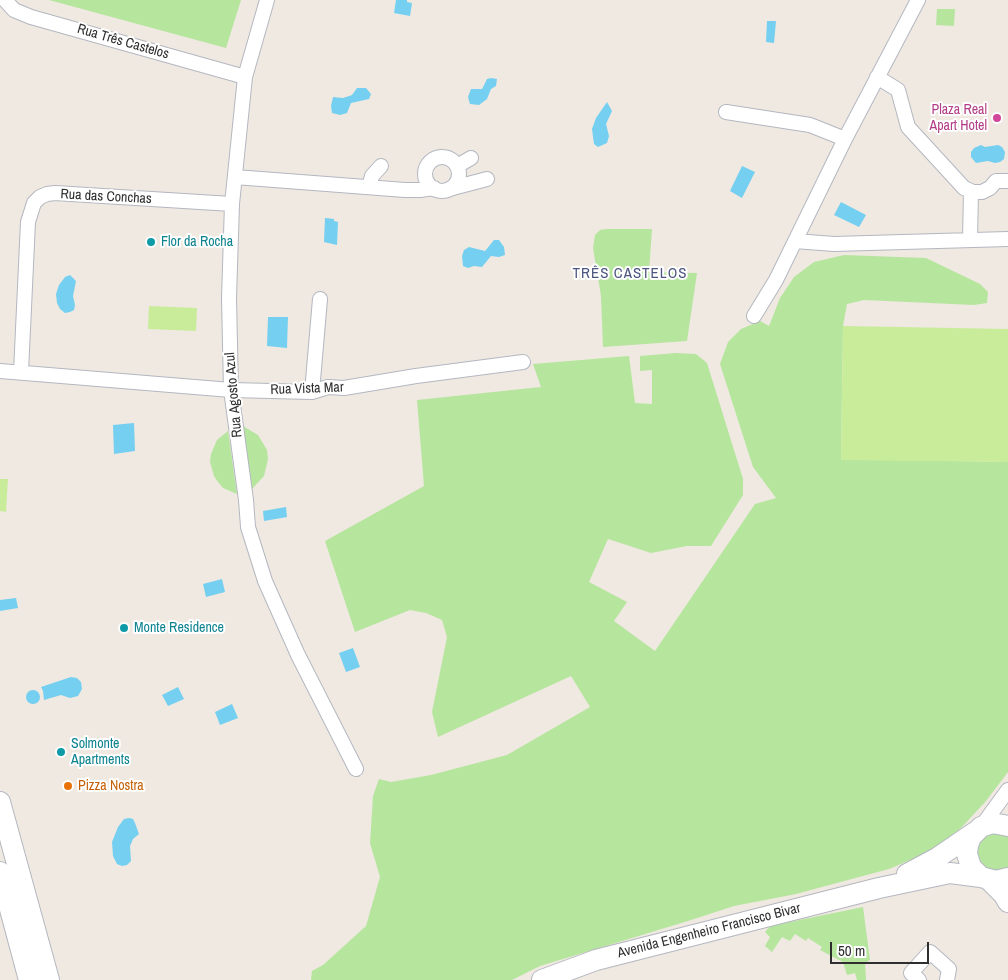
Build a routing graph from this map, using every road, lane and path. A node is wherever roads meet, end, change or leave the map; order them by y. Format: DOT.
graph roads {
  1 [pos="5,0"];
  2 [pos="266,0"];
  3 [pos="918,0"];
  4 [pos="245,77"];
  5 [pos="877,77"];
  6 [pos="726,112"];
  7 [pos="845,139"];
  8 [pos="471,158"];
  9 [pos="382,166"];
  10 [pos="457,166"];
  11 [pos="241,177"];
  12 [pos="487,179"];
  13 [pos="1008,181"];
  14 [pos="368,187"];
  15 [pos="441,189"];
  16 [pos="971,191"];
  17 [pos="232,204"];
  18 [pos="1008,239"];
  19 [pos="795,240"];
  20 [pos="970,240"];
  21 [pos="320,299"];
  22 [pos="754,316"];
  23 [pos="523,362"];
  24 [pos="0,372"];
  25 [pos="22,372"];
  26 [pos="231,390"];
  27 [pos="312,392"];
  28 [pos="356,769"];
  29 [pos="1008,790"];
  30 [pos="0,802"];
  31 [pos="1008,826"];
  32 [pos="978,830"];
  33 [pos="0,872"];
  34 [pos="992,878"];
  35 [pos="878,888"];
  36 [pos="1008,902"];
  37 [pos="40,947"];
  38 [pos="30,980"];
  39 [pos="49,980"];
  40 [pos="60,980"];
  41 [pos="542,980"];
  42 [pos="919,980"];
  43 [pos="947,980"];
  1 -- 4 [label="street, Rua Três Castelos"];
  2 -- 4 [label="street, Rua Agosto Azul"];
  3 -- 5 [label="street"];
  4 -- 11 [label="street, Rua Agosto Azul"];
  5 -- 7 [label="street"];
  5 -- 16 [label="street"];
  6 -- 7 [label="street"];
  7 -- 19 [label="street"];
  8 -- 10 [label="street"];
  9 -- 14 [label="street"];
  10 -- 15 [label="street"];
  10 -- 15 [label="street"];
  11 -- 14 [label="street"];
  11 -- 17 [label="street, Rua Agosto Azul"];
  12 -- 15 [label="street"];
  13 -- 16 [label="street"];
  14 -- 15 [label="street"];
  16 -- 20 [label="street"];
  17 -- 25 [label="street, Rua das Conchas"];
  17 -- 26 [label="street, Rua Agosto Azul"];
  18 -- 20 [label="street"];
  19 -- 20 [label="street"];
  19 -- 22 [label="street"];
  21 -- 27 [label="street"];
  23 -- 27 [label="street, Rua Vista Mar"];
  24 -- 25 [label="street, Rua Vista Mar"];
  25 -- 26 [label="street, Rua Vista Mar"];
  26 -- 27 [label="street, Rua Vista Mar"];
  26 -- 28 [label="street, Rua Agosto Azul"];
  29 -- 32 [label="street"];
  30 -- 37 [label="street"];
  31 -- 32 [label="street"];
  32 -- 34 [label="street"];
  32 -- 35 [label="street"];
  33 -- 38 [label="street"];
  34 -- 35 [label="street"];
  34 -- 36 [label="street"];
  35 -- 41 [label="street, Avenida Engenheiro Francisco Bivar"];
  37 -- 39 [label="street"];
  37 -- 40 [label="street"];
  42 -- 43 [label="street"];
}
